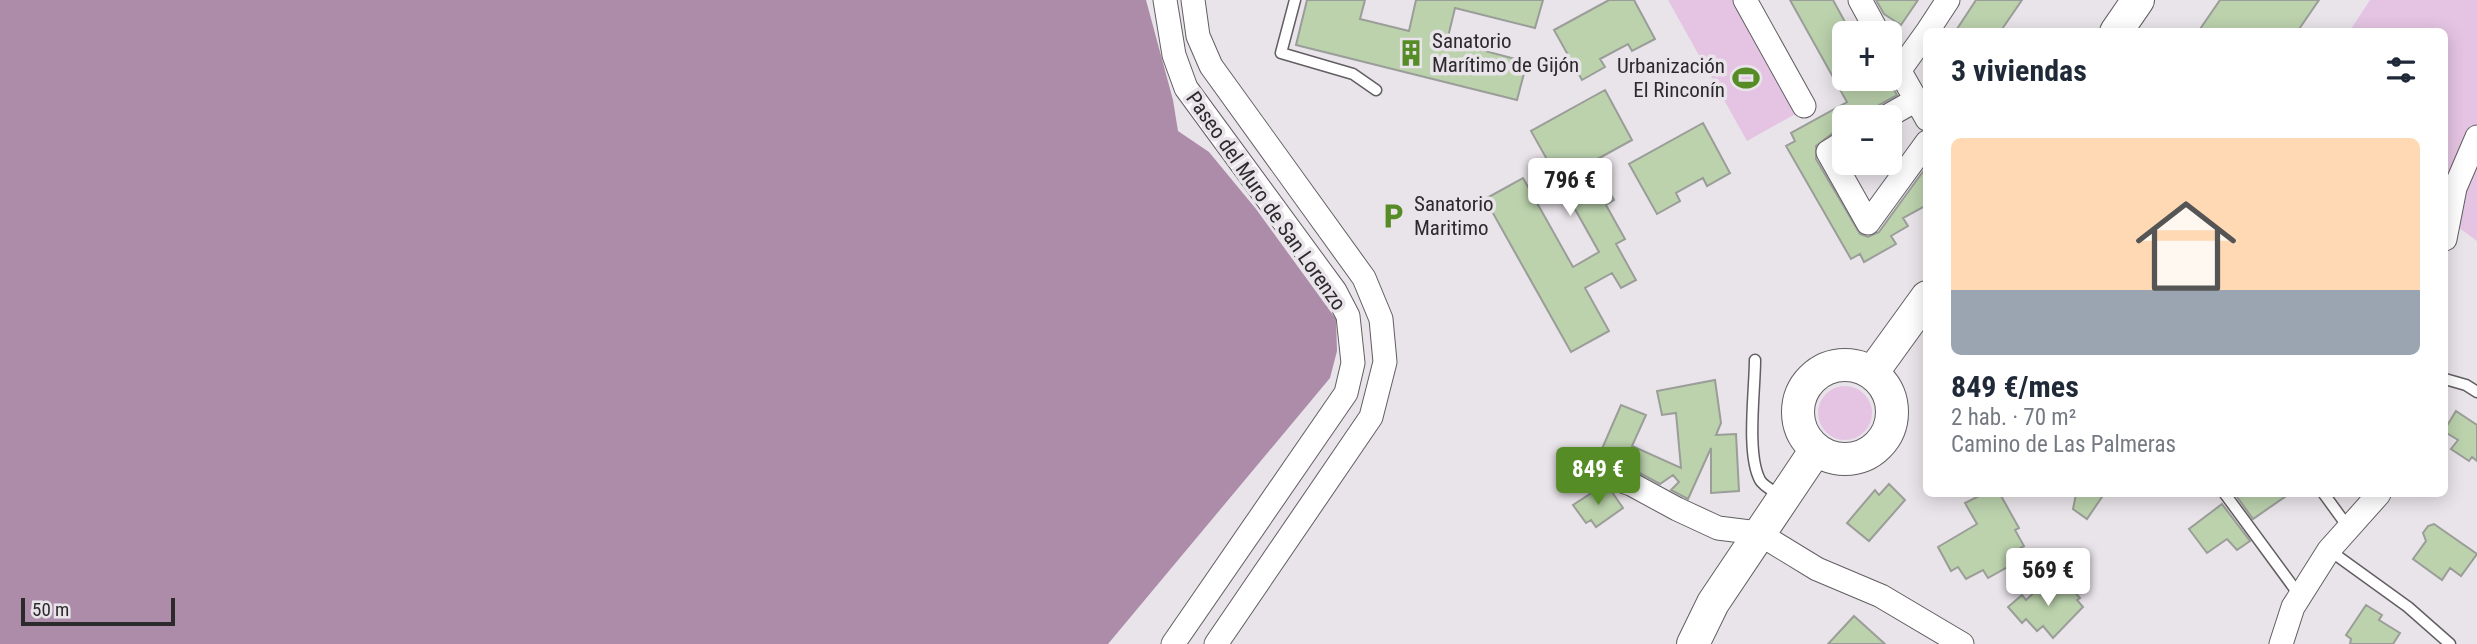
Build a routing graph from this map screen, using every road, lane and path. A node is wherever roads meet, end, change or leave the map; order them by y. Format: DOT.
graph roads {
  1 [pos="1165,0"];
  2 [pos="1193,0"];
  3 [pos="1296,0"];
  4 [pos="1745,0"];
  5 [pos="1860,0"];
  6 [pos="1948,0"];
  7 [pos="2138,0"];
  8 [pos="1871,21"];
  9 [pos="1930,28"];
  10 [pos="2119,28"];
  11 [pos="1923,38"];
  12 [pos="1906,63"];
  13 [pos="1376,90"];
  14 [pos="1804,106"];
  15 [pos="1921,110"];
  16 [pos="1902,114"];
  17 [pos="2477,137"];
  18 [pos="1923,147"];
  19 [pos="1841,175"];
  20 [pos="2450,183"];
  21 [pos="2448,207"];
  22 [pos="1923,303"];
  23 [pos="1755,360"];
  24 [pos="1872,373"];
  25 [pos="2448,380"];
  26 [pos="2477,392"];
  27 [pos="1815,451"];
  28 [pos="1593,471"];
  29 [pos="2227,497"];
  30 [pos="2326,497"];
  31 [pos="2376,497"];
  32 [pos="1784,498"];
  33 [pos="2348,527"];
  34 [pos="1758,533"];
  35 [pos="2329,550"];
  36 [pos="2300,596"];
  37 [pos="1173,644"];
  38 [pos="1216,644"];
  39 [pos="1693,644"];
  40 [pos="1962,644"];
  41 [pos="2281,644"];
  42 [pos="2450,644"];
  1 -- 37 [label="street, Paseo del Muro de San Lorenzo"];
  2 -- 38 [label="street"];
  3 -- 13 [label="lane"];
  4 -- 14 [label="street"];
  5 -- 8 [label="street"];
  6 -- 9 [label="street"];
  7 -- 10 [label="street"];
  11 -- 12 [label="street"];
  12 -- 15 [label="street"];
  15 -- 16 [label="street"];
  17 -- 20 [label="street"];
  18 -- 19 [label="street"];
  20 -- 21 [label="street"];
  22 -- 24 [label="street"];
  23 -- 32 [label="lane"];
  24 -- 27 [label="street"];
  24 -- 27 [label="street"];
  25 -- 26 [label="lane"];
  27 -- 32 [label="street"];
  28 -- 34 [label="street"];
  29 -- 36 [label="lane"];
  30 -- 33 [label="lane"];
  31 -- 33 [label="street"];
  32 -- 34 [label="street"];
  33 -- 35 [label="street"];
  34 -- 39 [label="street"];
  34 -- 40 [label="street"];
  35 -- 36 [label="street"];
  35 -- 42 [label="lane"];
  36 -- 41 [label="street"];
}
